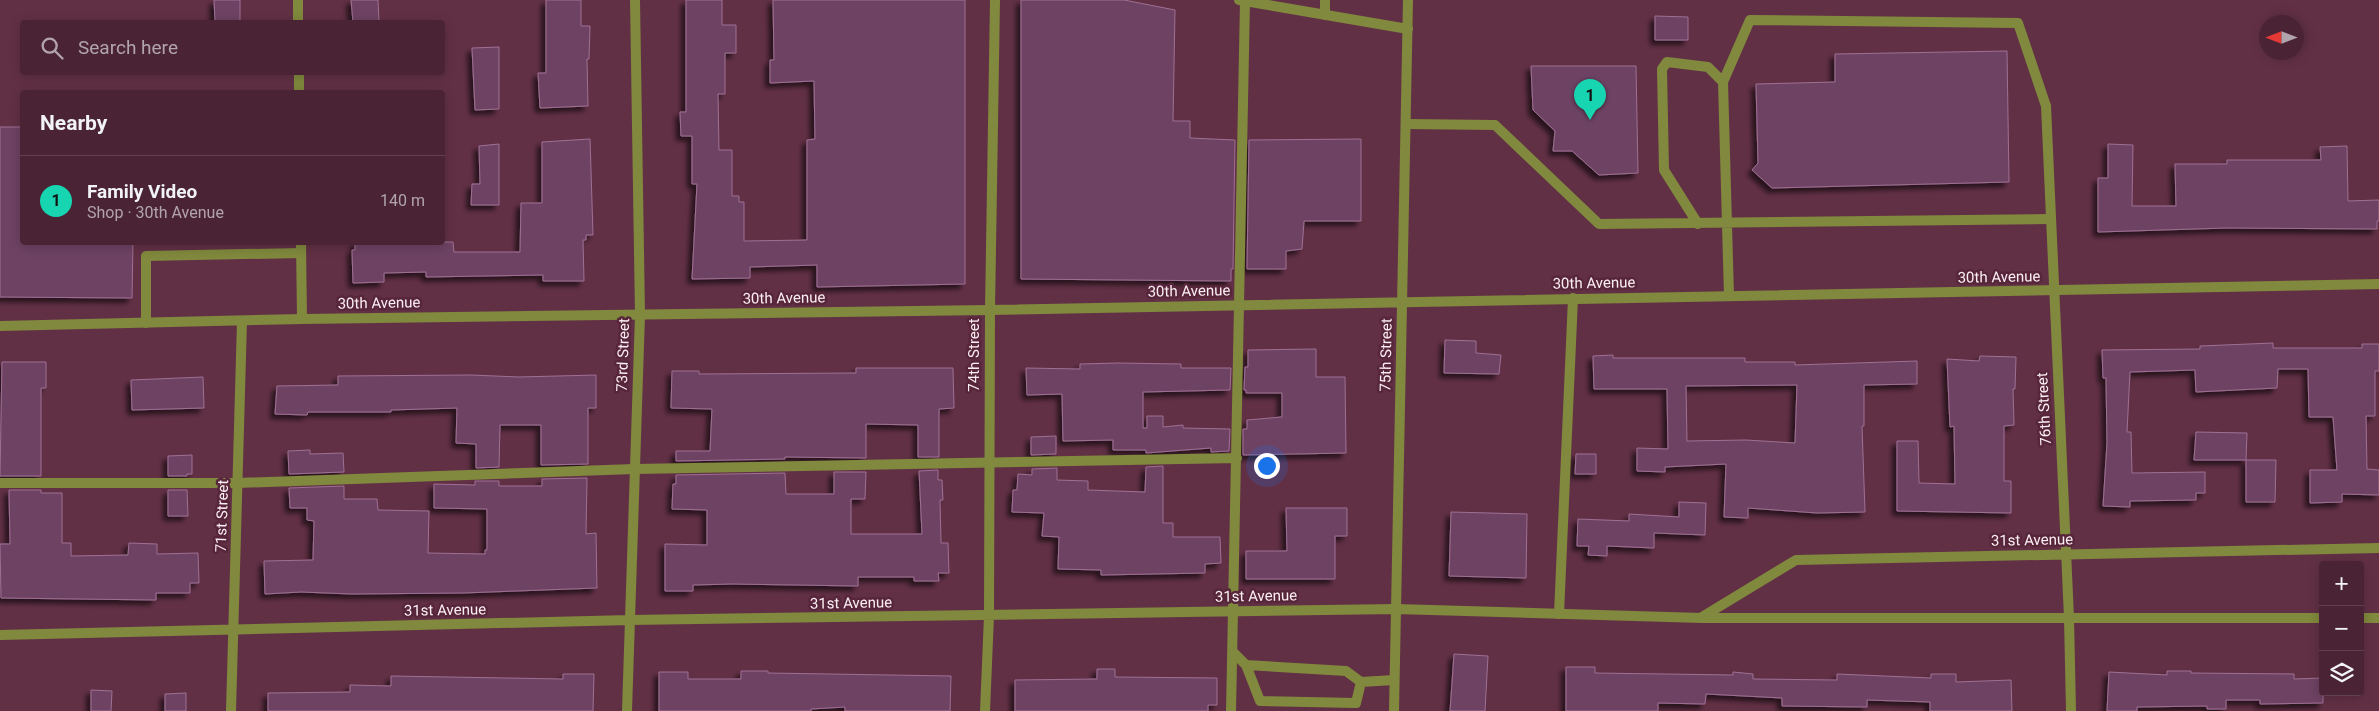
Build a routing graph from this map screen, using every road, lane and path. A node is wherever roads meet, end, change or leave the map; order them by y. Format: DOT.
graph roads {
  1 [pos="298,0"];
  2 [pos="634,0"];
  3 [pos="995,0"];
  4 [pos="1325,0"];
  5 [pos="1408,0"];
  6 [pos="1242,1"];
  7 [pos="1325,15"];
  8 [pos="298,20"];
  9 [pos="1408,28"];
  10 [pos="298,75"];
  11 [pos="1723,82"];
  12 [pos="299,90"];
  13 [pos="1406,124"];
  14 [pos="2050,220"];
  15 [pos="1698,224"];
  16 [pos="1728,224"];
  17 [pos="301,248"];
  18 [pos="2379,284"];
  19 [pos="2053,291"];
  20 [pos="1729,296"];
  21 [pos="1573,298"];
  22 [pos="1402,301"];
  23 [pos="1240,305"];
  24 [pos="990,310"];
  25 [pos="640,316"];
  26 [pos="302,319"];
  27 [pos="242,321"];
  28 [pos="146,323"];
  29 [pos="0,326"];
  30 [pos="1237,458"];
  31 [pos="988,463"];
  32 [pos="634,469"];
  33 [pos="0,483"];
  34 [pos="238,483"];
  35 [pos="2379,548"];
  36 [pos="2066,554"];
  37 [pos="1396,609"];
  38 [pos="1234,611"];
  39 [pos="1559,614"];
  40 [pos="988,616"];
  41 [pos="1702,618"];
  42 [pos="2069,618"];
  43 [pos="2319,618"];
  44 [pos="2364,618"];
  45 [pos="2379,618"];
  46 [pos="630,620"];
  47 [pos="234,630"];
  48 [pos="0,635"];
  49 [pos="1233,652"];
  50 [pos="1246,665"];
  51 [pos="1394,680"];
  52 [pos="1361,682"];
  53 [pos="231,711"];
  54 [pos="628,711"];
  55 [pos="985,711"];
  56 [pos="1231,711"];
  57 [pos="1394,711"];
  58 [pos="2071,711"];
  1 -- 8 [label="street"];
  2 -- 25 [label="street, 73rd Street"];
  3 -- 24 [label="street, 74th Street"];
  4 -- 7 [label="street"];
  5 -- 9 [label="street, 75th Street"];
  6 -- 7 [label="street"];
  6 -- 23 [label="street"];
  7 -- 9 [label="street"];
  9 -- 13 [label="street, 75th Street"];
  10 -- 12 [label="street"];
  11 -- 14 [label="street, 76th Street"];
  11 -- 15 [label="street"];
  11 -- 16 [label="street"];
  13 -- 15 [label="street"];
  13 -- 22 [label="street, 75th Street"];
  14 -- 16 [label="street"];
  14 -- 19 [label="street, 76th Street"];
  15 -- 16 [label="street"];
  16 -- 20 [label="street"];
  17 -- 26 [label="street"];
  17 -- 28 [label="street"];
  18 -- 19 [label="street, 30th Avenue"];
  19 -- 20 [label="street, 30th Avenue"];
  19 -- 36 [label="street, 76th Street"];
  20 -- 21 [label="street, 30th Avenue"];
  21 -- 22 [label="street, 30th Avenue"];
  21 -- 39 [label="street"];
  22 -- 23 [label="street, 30th Avenue"];
  22 -- 37 [label="street, 75th Street"];
  23 -- 24 [label="street, 30th Avenue"];
  23 -- 30 [label="street"];
  24 -- 25 [label="street, 30th Avenue"];
  24 -- 31 [label="street, 74th Street"];
  25 -- 26 [label="street, 30th Avenue"];
  25 -- 32 [label="street, 73rd Street"];
  26 -- 27 [label="street, 30th Avenue"];
  27 -- 28 [label="street, 30th Avenue"];
  27 -- 34 [label="street, 71st Street"];
  28 -- 29 [label="street, 30th Avenue"];
  30 -- 31 [label="street"];
  30 -- 38 [label="street"];
  31 -- 32 [label="street"];
  31 -- 40 [label="street, 74th Street"];
  32 -- 34 [label="street"];
  32 -- 46 [label="street, 73rd Street"];
  33 -- 34 [label="street"];
  34 -- 47 [label="street, 71st Street"];
  35 -- 36 [label="street, 31st Avenue"];
  36 -- 41 [label="street, 31st Avenue"];
  36 -- 42 [label="street, 76th Street"];
  37 -- 38 [label="street, 31st Avenue"];
  37 -- 39 [label="street, 31st Avenue"];
  37 -- 51 [label="street, 75th Street"];
  38 -- 40 [label="street, 31st Avenue"];
  38 -- 49 [label="street"];
  39 -- 41 [label="street, 31st Avenue"];
  40 -- 46 [label="street, 31st Avenue"];
  40 -- 55 [label="street, 74th Street"];
  41 -- 42 [label="street, 31st Avenue"];
  42 -- 43 [label="street, 31st Avenue"];
  42 -- 58 [label="street, 76th Street"];
  44 -- 45 [label="street"];
  46 -- 47 [label="street, 31st Avenue"];
  46 -- 54 [label="street, 73rd Street"];
  47 -- 48 [label="street, 31st Avenue"];
  47 -- 53 [label="street, 71st Street"];
  49 -- 50 [label="street"];
  49 -- 56 [label="street"];
  50 -- 52 [label="street"];
  50 -- 52 [label="street"];
  51 -- 52 [label="street"];
  51 -- 57 [label="street, 75th Street"];
}
